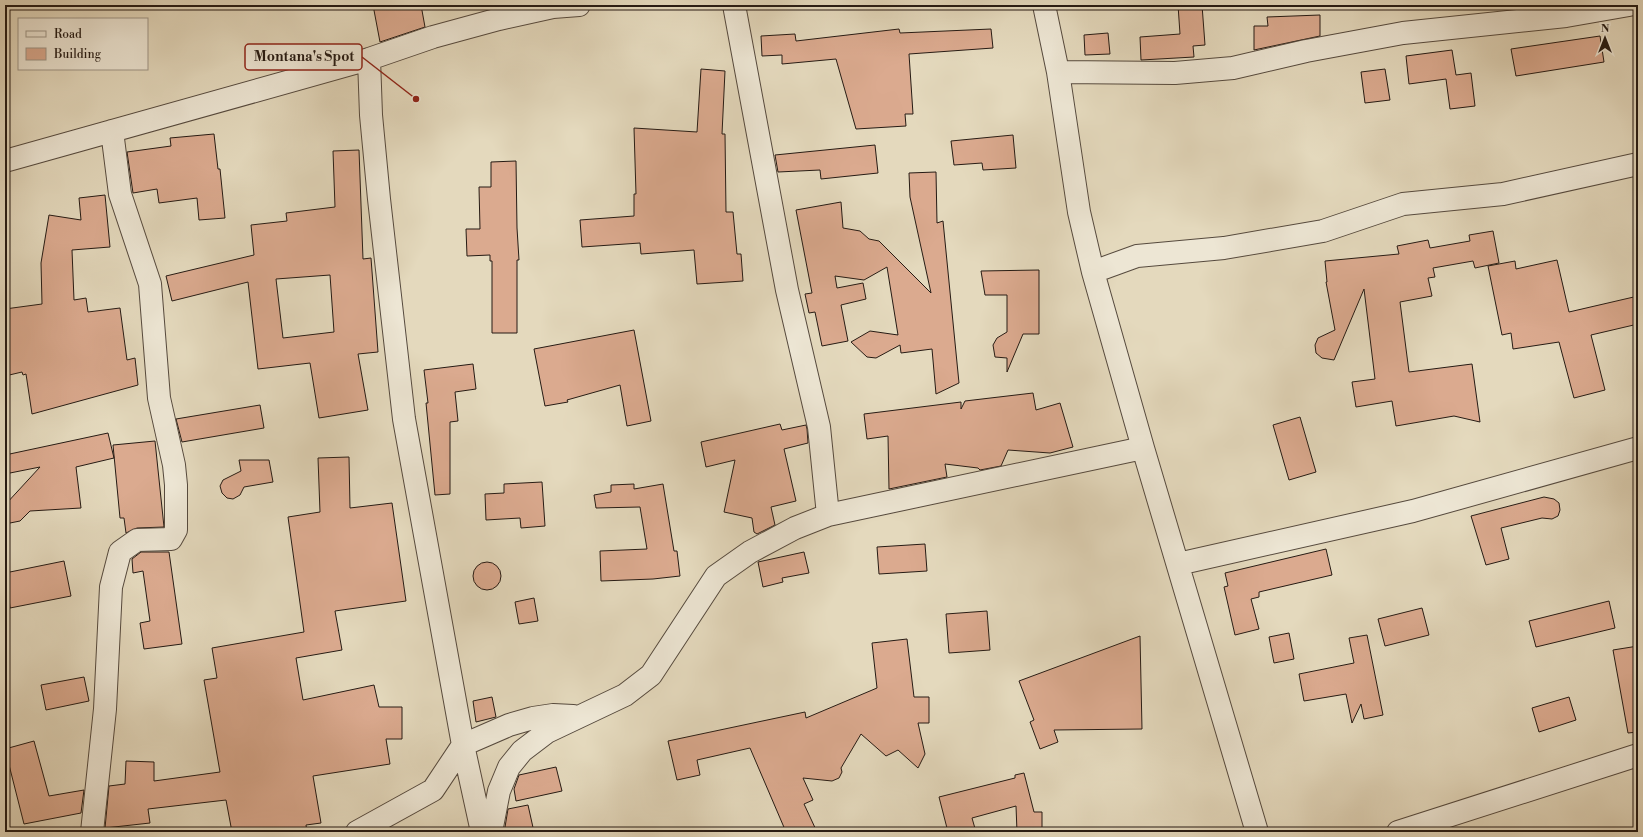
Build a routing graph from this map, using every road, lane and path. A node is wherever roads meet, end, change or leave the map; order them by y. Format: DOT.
graph roads {
  1 [pos="579,5"];
  2 [pos="734,5"];
  3 [pos="1044,5"];
  4 [pos="1629,5"];
  5 [pos="369,59"];
  6 [pos="1058,72"];
  7 [pos="112,131"];
  8 [pos="5,161"];
  9 [pos="1638,164"];
  10 [pos="1093,272"];
  11 [pos="1143,448"];
  12 [pos="1638,448"];
  13 [pos="828,515"];
  14 [pos="1178,564"];
  15 [pos="578,716"];
  16 [pos="463,745"];
  17 [pos="1638,754"];
  18 [pos="92,832"];
  19 [pos="357,832"];
  20 [pos="482,832"];
  21 [pos="491,832"];
  22 [pos="1257,832"];
  23 [pos="1398,832"];
  1 -- 5 [label="street"];
  2 -- 13 [label="street"];
  3 -- 6 [label="street"];
  4 -- 6 [label="street"];
  5 -- 7 [label="street"];
  5 -- 16 [label="street"];
  6 -- 10 [label="street"];
  7 -- 8 [label="street"];
  7 -- 18 [label="street"];
  9 -- 10 [label="street"];
  10 -- 11 [label="street"];
  11 -- 13 [label="street"];
  11 -- 14 [label="street"];
  12 -- 14 [label="street"];
  13 -- 15 [label="street"];
  14 -- 22 [label="street"];
  15 -- 16 [label="street"];
  15 -- 21 [label="street"];
  16 -- 19 [label="street"];
  16 -- 20 [label="street"];
  17 -- 23 [label="street"];
}
